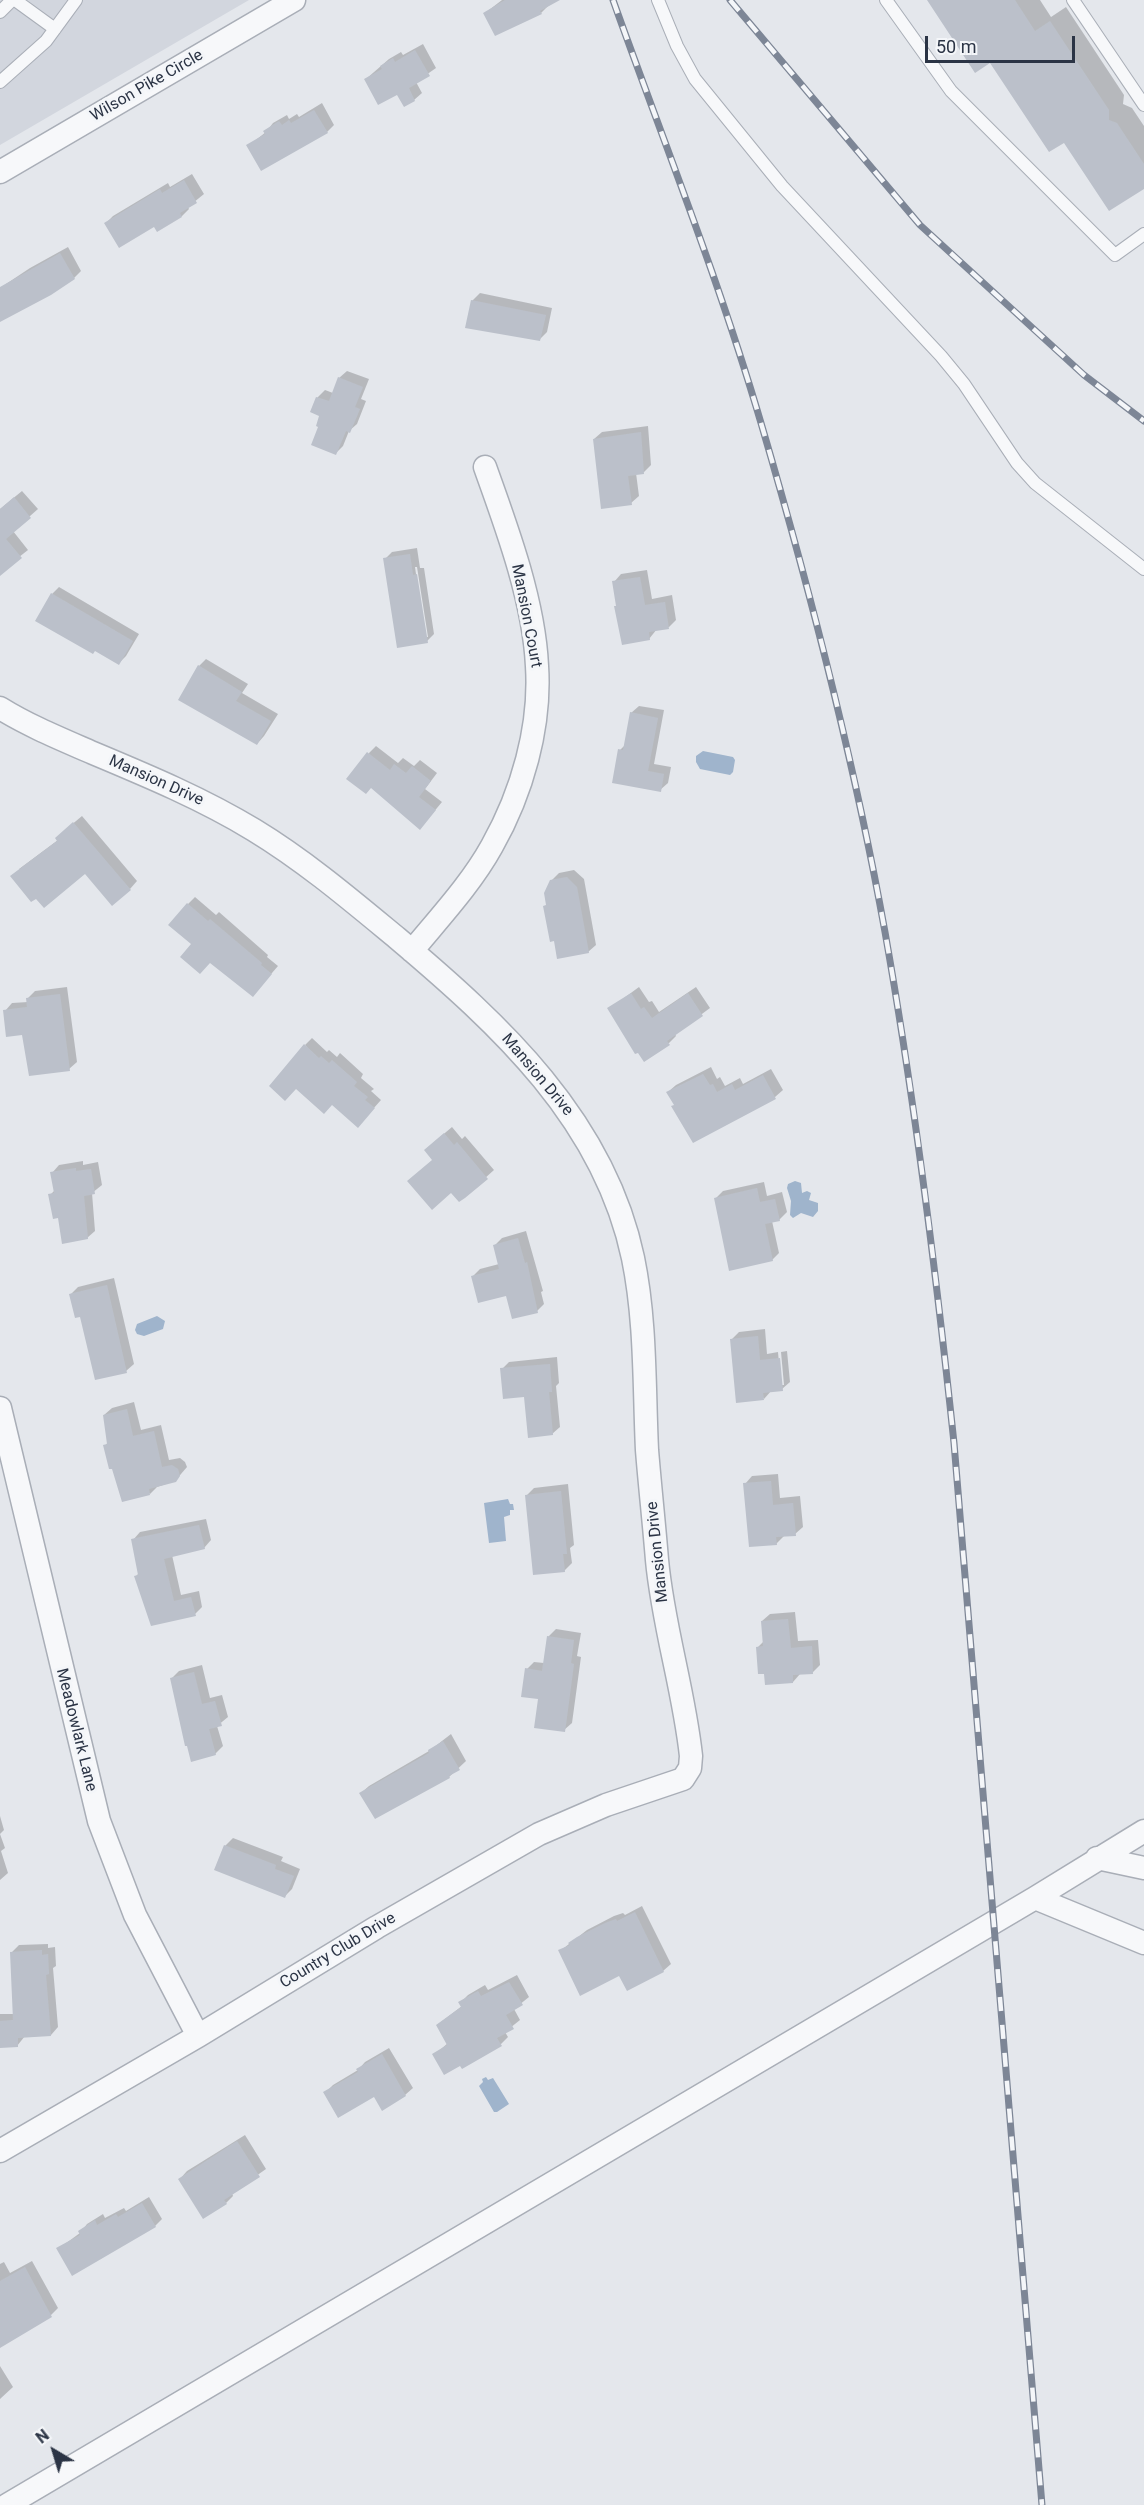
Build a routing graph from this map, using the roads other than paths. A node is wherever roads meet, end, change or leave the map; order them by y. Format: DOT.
graph roads {
  1 [pos="13,0"];
  2 [pos="75,0"];
  3 [pos="294,0"];
  4 [pos="658,0"];
  5 [pos="886,0"];
  6 [pos="1073,0"];
  7 [pos="0,12"];
  8 [pos="55,29"];
  9 [pos="0,82"];
  10 [pos="1144,105"];
  11 [pos="0,172"];
  12 [pos="1144,234"];
  13 [pos="485,467"];
  14 [pos="1144,569"];
  15 [pos="0,708"];
  16 [pos="412,951"];
  17 [pos="0,1408"];
  18 [pos="687,1774"];
  19 [pos="1144,1831"];
  20 [pos="1097,1858"];
  21 [pos="1144,1868"];
  22 [pos="1035,1898"];
  23 [pos="1144,1943"];
  24 [pos="198,2036"];
  25 [pos="0,2151"];
  26 [pos="7,2505"];
  1 -- 7 [label="lane"];
  1 -- 8 [label="lane"];
  2 -- 8 [label="lane"];
  3 -- 11 [label="street, Wilson Pike Circle"];
  4 -- 14 [label="lane"];
  5 -- 12 [label="lane"];
  6 -- 10 [label="lane"];
  8 -- 9 [label="lane"];
  13 -- 16 [label="street, Mansion Court"];
  15 -- 16 [label="street, Mansion Drive"];
  16 -- 18 [label="street, Mansion Drive"];
  17 -- 24 [label="street, Meadowlark Lane"];
  18 -- 24 [label="street, Country Club Drive"];
  19 -- 20 [label="street"];
  20 -- 21 [label="street"];
  20 -- 22 [label="street"];
  22 -- 23 [label="street"];
  22 -- 26 [label="street"];
  24 -- 25 [label="street, Country Club Drive"];
}
